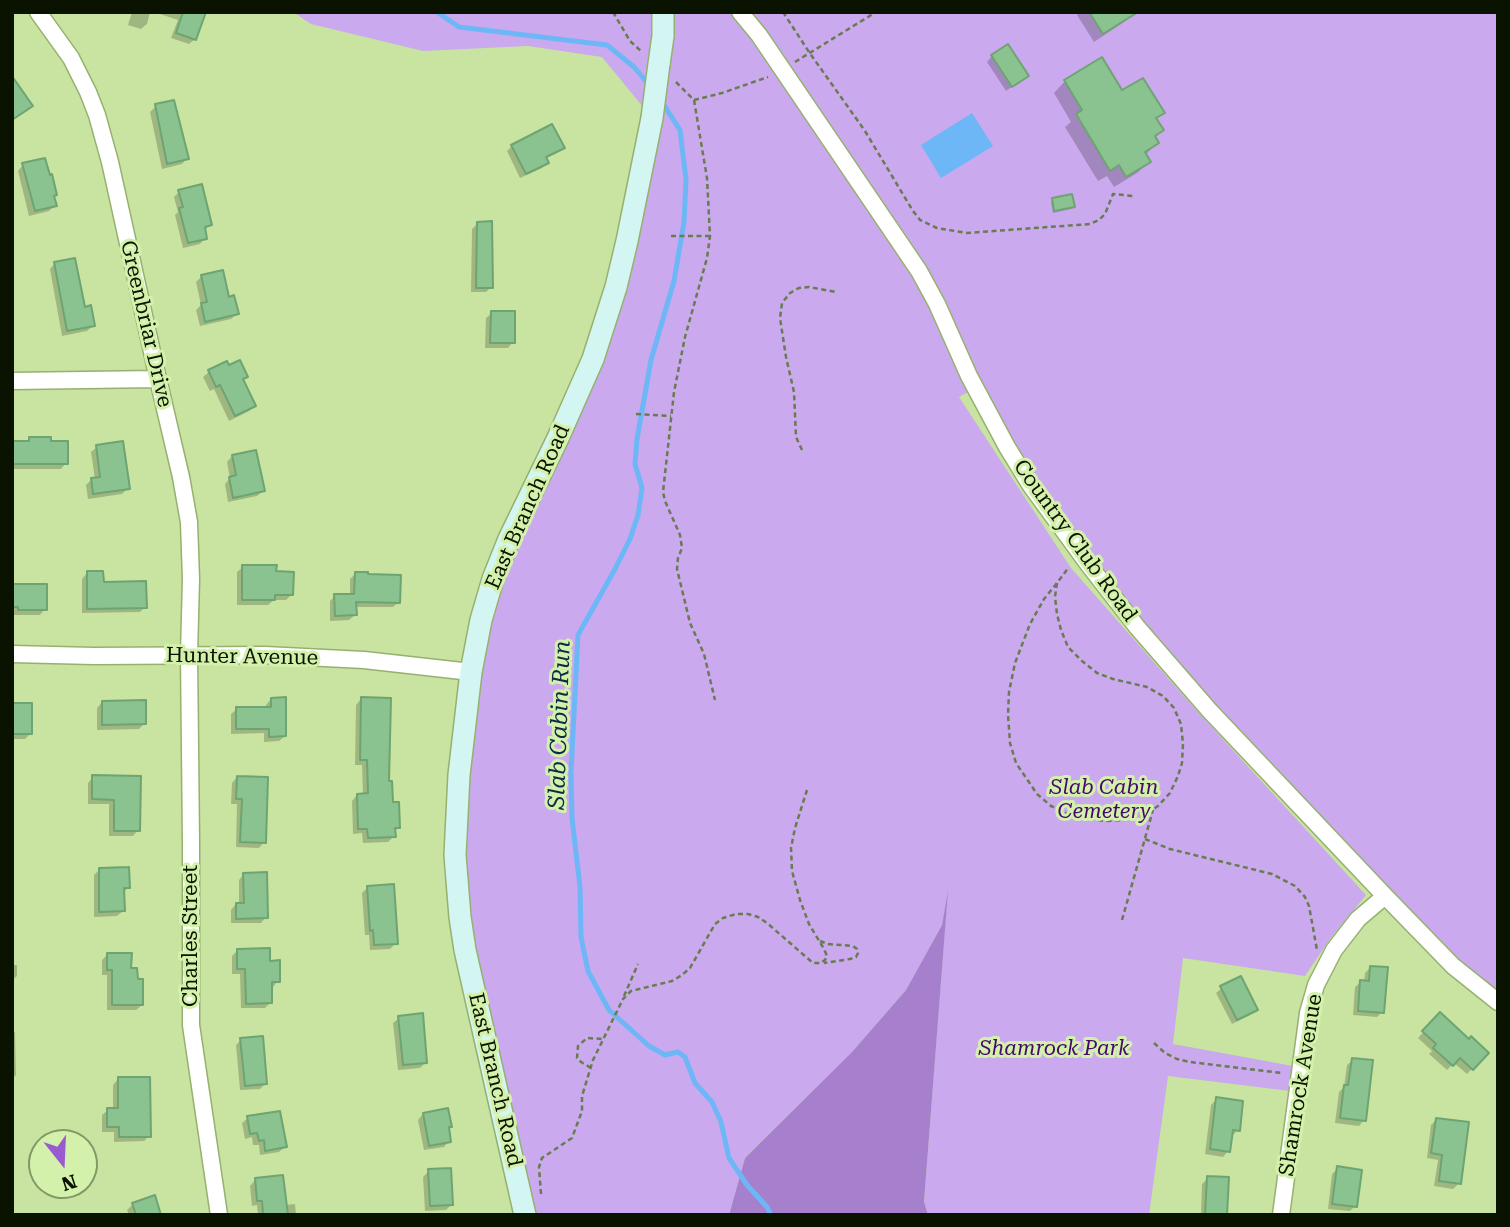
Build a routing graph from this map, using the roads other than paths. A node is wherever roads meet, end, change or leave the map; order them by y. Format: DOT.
graph roads {
  1 [pos="38,12"];
  2 [pos="663,12"];
  3 [pos="740,12"];
  4 [pos="158,379"];
  5 [pos="12,381"];
  6 [pos="12,654"];
  7 [pos="190,654"];
  8 [pos="471,672"];
  9 [pos="1385,897"];
  10 [pos="1498,1002"];
  11 [pos="534,1209"];
  12 [pos="219,1215"];
  13 [pos="1281,1215"];
  1 -- 4 [label="street, Greenbriar Drive"];
  2 -- 8 [label="main road, East Branch Road, bridge"];
  3 -- 9 [label="street, Country Club Road"];
  4 -- 5 [label="street"];
  4 -- 7 [label="street, Greenbriar Drive"];
  6 -- 7 [label="street, Hunter Avenue"];
  7 -- 8 [label="street, Hunter Avenue"];
  7 -- 12 [label="street, Charles Street"];
  8 -- 11 [label="main road, East Branch Road"];
  9 -- 10 [label="street, Country Club Road"];
  9 -- 13 [label="street, Shamrock Avenue"];
}
